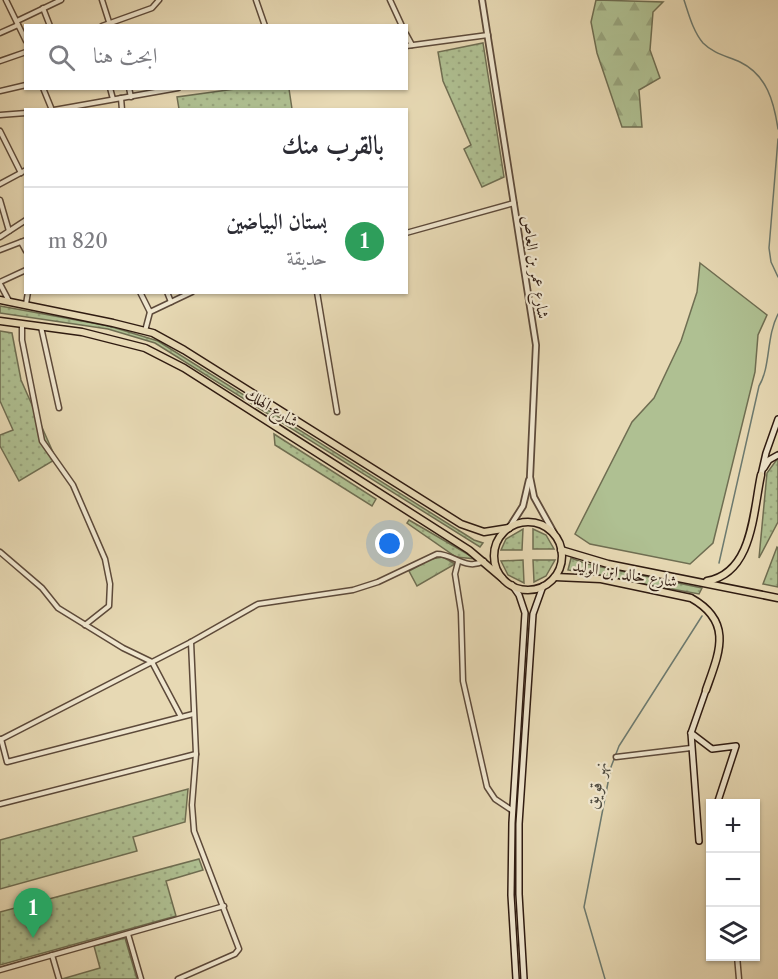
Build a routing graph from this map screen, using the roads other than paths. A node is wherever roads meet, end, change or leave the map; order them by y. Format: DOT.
graph roads {
  1 [pos="6,0"];
  2 [pos="61,0"];
  3 [pos="102,0"];
  4 [pos="159,0"];
  5 [pos="256,0"];
  6 [pos="390,0"];
  7 [pos="482,0"];
  8 [pos="43,8"];
  9 [pos="18,23"];
  10 [pos="49,24"];
  11 [pos="110,24"];
  12 [pos="264,24"];
  13 [pos="401,24"];
  14 [pos="0,33"];
  15 [pos="488,35"];
  16 [pos="24,36"];
  17 [pos="409,46"];
  18 [pos="24,53"];
  19 [pos="0,61"];
  20 [pos="24,86"];
  21 [pos="44,90"];
  22 [pos="111,90"];
  23 [pos="129,90"];
  24 [pos="168,90"];
  25 [pos="0,91"];
  26 [pos="131,97"];
  27 [pos="121,98"];
  28 [pos="113,99"];
  29 [pos="52,108"];
  30 [pos="64,108"];
  31 [pos="122,108"];
  32 [pos="24,113"];
  33 [pos="0,115"];
  34 [pos="0,131"];
  35 [pos="24,172"];
  36 [pos="0,183"];
  37 [pos="0,200"];
  38 [pos="514,203"];
  39 [pos="24,221"];
  40 [pos="9,231"];
  41 [pos="408,232"];
  42 [pos="0,237"];
  43 [pos="23,241"];
  44 [pos="0,250"];
  45 [pos="24,271"];
  46 [pos="0,283"];
  47 [pos="28,294"];
  48 [pos="141,294"];
  49 [pos="168,294"];
  50 [pos="188,294"];
  51 [pos="317,294"];
  52 [pos="0,300"];
  53 [pos="9,301"];
  54 [pos="171,302"];
  55 [pos="26,304"];
  56 [pos="150,312"];
  57 [pos="0,321"];
  58 [pos="22,324"];
  59 [pos="41,327"];
  60 [pos="145,331"];
  61 [pos="59,408"];
  62 [pos="337,412"];
  63 [pos="778,419"];
  64 [pos="778,455"];
  65 [pos="761,475"];
  66 [pos="530,477"];
  67 [pos="509,528"];
  68 [pos="554,534"];
  69 [pos="561,550"];
  70 [pos="0,552"];
  71 [pos="485,561"];
  72 [pos="458,562"];
  73 [pos="555,576"];
  74 [pos="502,578"];
  75 [pos="695,580"];
  76 [pos="512,585"];
  77 [pos="543,586"];
  78 [pos="778,598"];
  79 [pos="85,625"];
  80 [pos="191,642"];
  81 [pos="152,662"];
  82 [pos="706,690"];
  83 [pos="193,714"];
  84 [pos="180,715"];
  85 [pos="691,733"];
  86 [pos="0,739"];
  87 [pos="691,748"];
  88 [pos="196,754"];
  89 [pos="616,757"];
  90 [pos="719,799"];
  91 [pos="0,804"];
  92 [pos="513,811"];
  93 [pos="699,841"];
  94 [pos="224,906"];
  95 [pos="128,934"];
  96 [pos="52,956"];
  97 [pos="737,961"];
  98 [pos="0,970"];
  99 [pos="59,979"];
  100 [pos="141,979"];
  101 [pos="178,979"];
  102 [pos="516,979"];
  103 [pos="524,979"];
  104 [pos="739,979"];
  1 -- 9 [label="street"];
  2 -- 8 [label="street"];
  3 -- 11 [label="street"];
  4 -- 11 [label="street"];
  5 -- 12 [label="street"];
  6 -- 13 [label="street"];
  7 -- 15 [label="street, شارع عمر بن العاص"];
  8 -- 9 [label="street"];
  8 -- 10 [label="street"];
  9 -- 14 [label="street"];
  9 -- 16 [label="street"];
  15 -- 17 [label="street"];
  15 -- 38 [label="street, شارع عمر بن العاص"];
  18 -- 19 [label="street"];
  20 -- 25 [label="street"];
  21 -- 29 [label="street"];
  22 -- 28 [label="street"];
  23 -- 26 [label="street"];
  24 -- 26 [label="street"];
  26 -- 27 [label="street"];
  27 -- 28 [label="street"];
  27 -- 31 [label="street"];
  28 -- 30 [label="street"];
  32 -- 33 [label="street"];
  34 -- 35 [label="street"];
  35 -- 36 [label="street"];
  37 -- 40 [label="street"];
  38 -- 41 [label="street"];
  38 -- 66 [label="street, شارع عمر بن العاص"];
  39 -- 40 [label="street"];
  40 -- 42 [label="street"];
  43 -- 44 [label="street"];
  45 -- 46 [label="street"];
  46 -- 53 [label="street"];
  47 -- 55 [label="street"];
  48 -- 56 [label="street"];
  49 -- 54 [label="street"];
  50 -- 54 [label="street"];
  51 -- 62 [label="street"];
  52 -- 53 [label="highway, شارع الهلك"];
  53 -- 55 [label="highway, شارع الهلك"];
  54 -- 56 [label="street"];
  55 -- 60 [label="highway, شارع الهلك"];
  56 -- 60 [label="street"];
  57 -- 58 [label="highway, شارع الهلك"];
  58 -- 59 [label="highway, شارع الهلك"];
  58 -- 79 [label="street"];
  59 -- 61 [label="street"];
  59 -- 71 [label="highway, شارع الهلك"];
  60 -- 67 [label="highway, شارع الهلك"];
  63 -- 65 [label="main road"];
  64 -- 65 [label="main road"];
  65 -- 75 [label="highway"];
  66 -- 67 [label="street"];
  66 -- 68 [label="street, شارع عمر بن العاص"];
  67 -- 68 [label="highway"];
  67 -- 74 [label="highway"];
  68 -- 69 [label="highway"];
  69 -- 73 [label="highway"];
  69 -- 75 [label="highway"];
  70 -- 79 [label="street"];
  71 -- 72 [label="street"];
  71 -- 74 [label="highway, شارع الهلك"];
  72 -- 80 [label="street"];
  72 -- 92 [label="street"];
  73 -- 77 [label="highway"];
  73 -- 82 [label="highway, شارع خالد ابن الوليد"];
  74 -- 76 [label="highway"];
  75 -- 78 [label="highway"];
  76 -- 77 [label="highway"];
  76 -- 92 [label="main road"];
  77 -- 103 [label="main road"];
  79 -- 81 [label="street"];
  80 -- 81 [label="street"];
  80 -- 83 [label="street"];
  81 -- 84 [label="street"];
  81 -- 86 [label="street"];
  82 -- 85 [label="main road"];
  83 -- 84 [label="street"];
  83 -- 88 [label="street"];
  84 -- 86 [label="street"];
  85 -- 87 [label="main road"];
  85 -- 90 [label="main road"];
  87 -- 89 [label="street"];
  87 -- 93 [label="main road"];
  88 -- 91 [label="street"];
  88 -- 94 [label="street"];
  92 -- 102 [label="main road"];
  94 -- 95 [label="street"];
  94 -- 101 [label="street"];
  95 -- 96 [label="street"];
  95 -- 100 [label="street"];
  96 -- 98 [label="street"];
  96 -- 99 [label="street"];
  97 -- 104 [label="street"];
}
